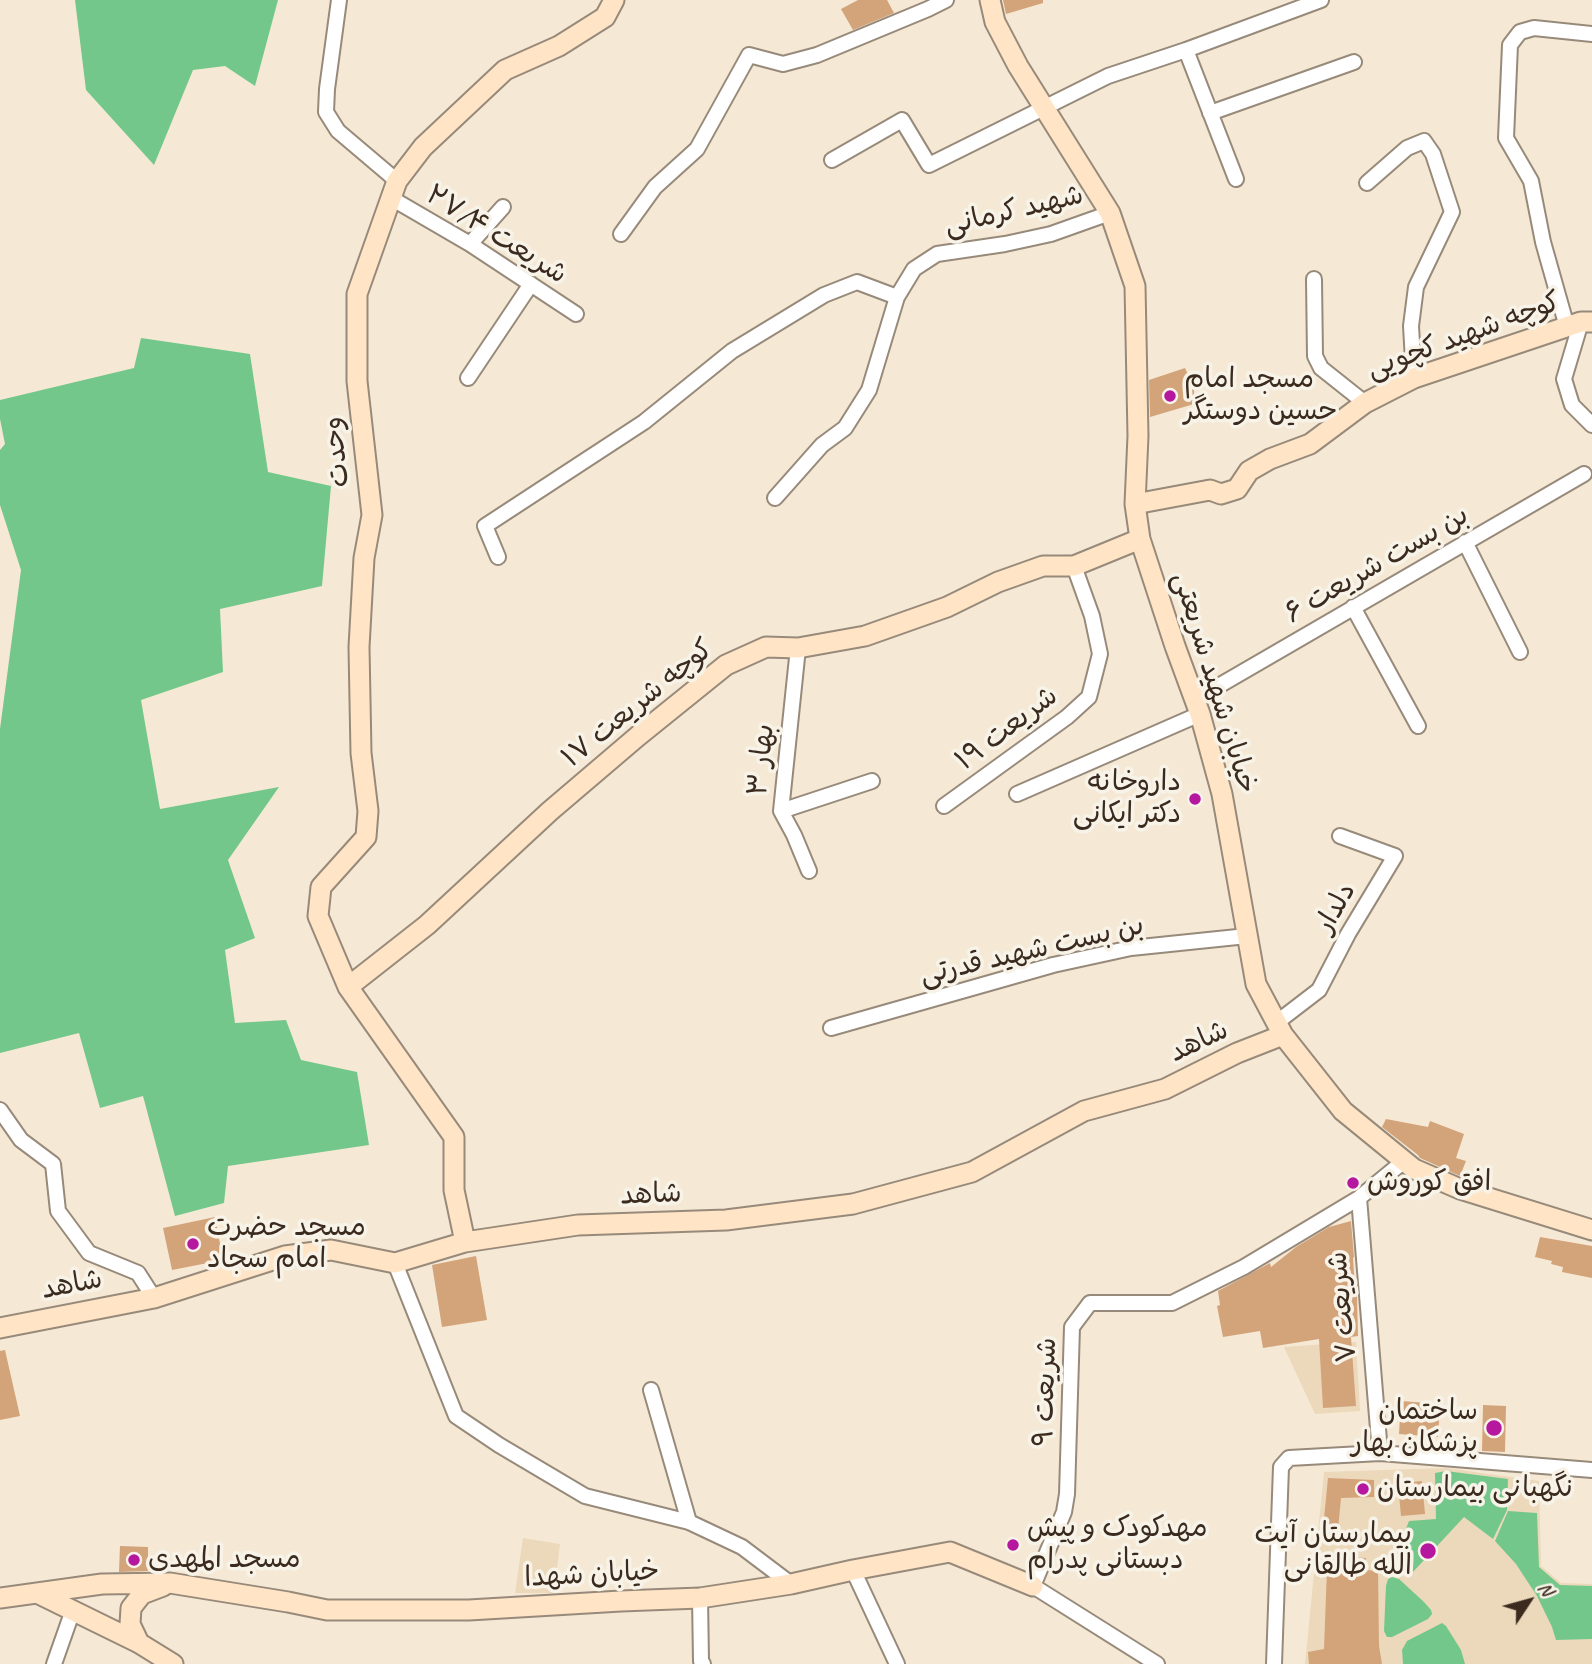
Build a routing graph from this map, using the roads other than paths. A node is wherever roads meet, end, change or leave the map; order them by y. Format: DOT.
graph roads {
  1 [pos="339,0"];
  2 [pos="614,0"];
  3 [pos="946,0"];
  4 [pos="990,0"];
  5 [pos="1321,0"];
  6 [pos="1592,34"];
  7 [pos="1186,50"];
  8 [pos="1354,62"];
  9 [pos="1044,108"];
  10 [pos="1210,113"];
  11 [pos="832,160"];
  12 [pos="1236,179"];
  13 [pos="1367,183"];
  14 [pos="394,189"];
  15 [pos="503,206"];
  16 [pos="1110,213"];
  17 [pos="621,234"];
  18 [pos="470,244"];
  19 [pos="1314,279"];
  20 [pos="531,284"];
  21 [pos="897,297"];
  22 [pos="576,314"];
  23 [pos="1580,324"];
  24 [pos="468,378"];
  25 [pos="1413,378"];
  26 [pos="1364,402"];
  27 [pos="1592,425"];
  28 [pos="1584,474"];
  29 [pos="775,498"];
  30 [pos="1135,504"];
  31 [pos="1140,539"];
  32 [pos="1465,542"];
  33 [pos="498,557"];
  34 [pos="1074,566"];
  35 [pos="1353,607"];
  36 [pos="799,648"];
  37 [pos="1520,652"];
  38 [pos="1198,706"];
  39 [pos="1418,726"];
  40 [pos="872,781"];
  41 [pos="1017,794"];
  42 [pos="944,806"];
  43 [pos="781,811"];
  44 [pos="1340,836"];
  45 [pos="809,871"];
  46 [pos="1248,936"];
  47 [pos="348,987"];
  48 [pos="831,1028"];
  49 [pos="1280,1029"];
  50 [pos="0,1110"];
  51 [pos="1404,1161"];
  52 [pos="1359,1198"];
  53 [pos="1592,1230"];
  54 [pos="465,1242"];
  55 [pos="395,1263"];
  56 [pos="154,1298"];
  57 [pos="0,1328"];
  58 [pos="651,1390"];
  59 [pos="1380,1453"];
  60 [pos="1592,1469"];
  61 [pos="689,1522"];
  62 [pos="853,1570"];
  63 [pos="170,1583"];
  64 [pos="791,1584"];
  65 [pos="1033,1586"];
  66 [pos="36,1593"];
  67 [pos="0,1598"];
  68 [pos="700,1598"];
  69 [pos="73,1610"];
  70 [pos="139,1643"];
  71 [pos="54,1664"];
  72 [pos="173,1664"];
  73 [pos="703,1664"];
  74 [pos="897,1664"];
  75 [pos="1157,1664"];
  76 [pos="1274,1664"];
  1 -- 14 [label="street, شریعت ۲۷/۴"];
  2 -- 14 [label="street, وحدت"];
  3 -- 17 [label="street"];
  4 -- 9 [label="street, خیابان شهید شریعتی"];
  5 -- 7 [label="street"];
  6 -- 23 [label="street"];
  7 -- 9 [label="street"];
  7 -- 10 [label="street"];
  8 -- 10 [label="street"];
  9 -- 11 [label="street"];
  9 -- 16 [label="street, خیابان شهید شریعتی"];
  10 -- 12 [label="street"];
  13 -- 25 [label="street"];
  14 -- 18 [label="street, شریعت ۲۷/۴"];
  14 -- 47 [label="street, وحدت"];
  15 -- 18 [label="street"];
  16 -- 21 [label="street, شهید کرمانی"];
  16 -- 30 [label="street, خیابان شهید شریعتی"];
  18 -- 20 [label="street, شریعت ۲۷/۴"];
  19 -- 26 [label="street"];
  20 -- 22 [label="street, شریعت ۲۷/۴"];
  20 -- 24 [label="street"];
  21 -- 29 [label="street, شهید کرمانی"];
  21 -- 33 [label="street"];
  23 -- 25 [label="street, کوچه شهید کچویی"];
  23 -- 27 [label="street"];
  25 -- 26 [label="street, کوچه شهید کچویی"];
  26 -- 30 [label="street, کوچه شهید کچویی"];
  28 -- 32 [label="street, بن بست شریعت ۶"];
  30 -- 31 [label="street, خیابان شهید شریعتی"];
  31 -- 34 [label="street, کوچه شریعت ۱۷"];
  31 -- 38 [label="street, خیابان شهید شریعتی"];
  32 -- 35 [label="street, بن بست شریعت ۶"];
  32 -- 37 [label="street"];
  34 -- 36 [label="street, کوچه شریعت ۱۷"];
  34 -- 42 [label="street, شریعت ۱۹"];
  35 -- 38 [label="street, بن بست شریعت ۶"];
  35 -- 39 [label="street"];
  36 -- 43 [label="street, بهار ۳"];
  36 -- 47 [label="street, کوچه شریعت ۱۷"];
  38 -- 41 [label="street, بن بست شریعت ۶"];
  38 -- 46 [label="street, خیابان شهید شریعتی"];
  40 -- 43 [label="street"];
  43 -- 45 [label="street, بهار ۳"];
  44 -- 49 [label="street, دلدار"];
  46 -- 48 [label="street, بن بست شهید قدرتی"];
  46 -- 49 [label="street, خیابان شهید شریعتی"];
  47 -- 54 [label="street, وحدت"];
  49 -- 51 [label="street, خیابان شهید شریعتی"];
  49 -- 54 [label="street, شاهد"];
  50 -- 56 [label="street"];
  51 -- 52 [label="street, شریعت ۹"];
  51 -- 53 [label="street, خیابان شهید شریعتی"];
  52 -- 59 [label="street, شریعت ۷"];
  52 -- 65 [label="street, شریعت ۹"];
  54 -- 55 [label="street, شاهد"];
  55 -- 56 [label="street, شاهد"];
  55 -- 61 [label="street"];
  56 -- 57 [label="street, شاهد"];
  58 -- 61 [label="street"];
  59 -- 60 [label="street"];
  59 -- 76 [label="street"];
  61 -- 64 [label="street"];
  62 -- 64 [label="street, خیابان شهدا"];
  62 -- 65 [label="street, خیابان شهدا"];
  62 -- 74 [label="street"];
  63 -- 66 [label="street, خیابان شهدا"];
  63 -- 68 [label="street, خیابان شهدا"];
  63 -- 70 [label="street"];
  64 -- 68 [label="street, خیابان شهدا"];
  65 -- 75 [label="street, خیابان شهدا"];
  66 -- 67 [label="street, خیابان شهدا"];
  66 -- 69 [label="street"];
  68 -- 73 [label="street"];
  69 -- 70 [label="street"];
  69 -- 71 [label="street"];
  70 -- 72 [label="street"];
}
